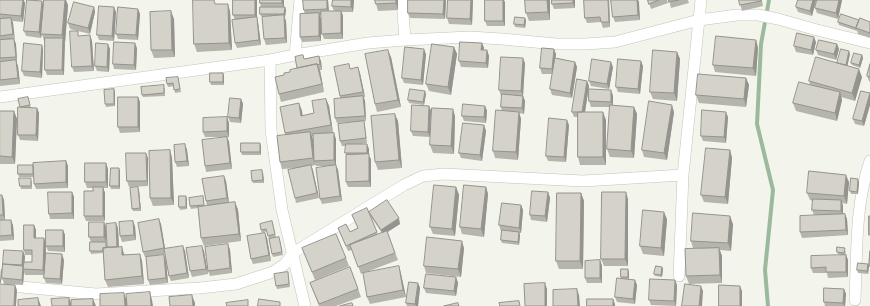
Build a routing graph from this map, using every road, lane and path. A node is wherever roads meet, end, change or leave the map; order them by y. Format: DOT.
graph roads {
  1 [pos="300,0"];
  2 [pos="402,0"];
  3 [pos="701,0"];
  4 [pos="699,20"];
  5 [pos="405,40"];
  6 [pos="870,43"];
  7 [pos="295,55"];
  8 [pos="270,60"];
  9 [pos="0,97"];
  10 [pos="870,161"];
  11 [pos="683,175"];
  12 [pos="293,253"];
  13 [pos="679,276"];
  14 [pos="0,285"];
  15 [pos="855,300"];
  16 [pos="306,306"];
  1 -- 7 [label="street"];
  2 -- 5 [label="street"];
  3 -- 4 [label="street"];
  4 -- 5 [label="street"];
  4 -- 6 [label="street"];
  4 -- 11 [label="street"];
  5 -- 7 [label="street"];
  7 -- 8 [label="street"];
  8 -- 9 [label="street"];
  8 -- 12 [label="street"];
  10 -- 15 [label="street"];
  11 -- 12 [label="street"];
  11 -- 13 [label="street"];
  12 -- 14 [label="street"];
  12 -- 16 [label="street"];
}
